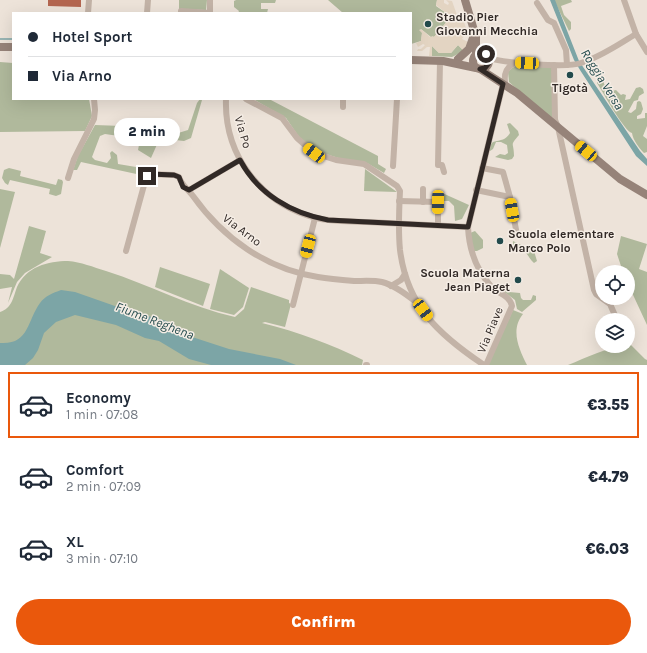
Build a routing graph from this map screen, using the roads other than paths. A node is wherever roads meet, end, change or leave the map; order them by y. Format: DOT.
graph roads {
  1 [pos="89,0"];
  2 [pos="148,0"];
  3 [pos="210,0"];
  4 [pos="465,0"];
  5 [pos="624,0"];
  6 [pos="537,3"];
  7 [pos="468,8"];
  8 [pos="88,12"];
  9 [pos="147,12"];
  10 [pos="181,12"];
  11 [pos="196,12"];
  12 [pos="210,12"];
  13 [pos="475,32"];
  14 [pos="636,34"];
  15 [pos="0,47"];
  16 [pos="12,47"];
  17 [pos="647,52"];
  18 [pos="482,57"];
  19 [pos="458,58"];
  20 [pos="412,60"];
  21 [pos="441,61"];
  22 [pos="516,63"];
  23 [pos="554,65"];
  24 [pos="567,65"];
  25 [pos="478,68"];
  26 [pos="504,83"];
  27 [pos="94,100"];
  28 [pos="226,100"];
  29 [pos="248,100"];
  30 [pos="343,100"];
  31 [pos="397,100"];
  32 [pos="343,107"];
  33 [pos="558,127"];
  34 [pos="240,160"];
  35 [pos="393,166"];
  36 [pos="482,168"];
  37 [pos="444,172"];
  38 [pos="68,178"];
  39 [pos="423,189"];
  40 [pos="189,190"];
  41 [pos="476,190"];
  42 [pos="647,196"];
  43 [pos="510,197"];
  44 [pos="399,201"];
  45 [pos="423,202"];
  46 [pos="316,218"];
  47 [pos="399,224"];
  48 [pos="438,225"];
  49 [pos="468,227"];
  50 [pos="517,235"];
  51 [pos="126,251"];
  52 [pos="301,273"];
  53 [pos="405,274"];
  54 [pos="391,286"];
  55 [pos="416,302"];
  56 [pos="293,305"];
  57 [pos="614,313"];
  58 [pos="485,365"];
  1 -- 8 [label="street"];
  2 -- 9 [label="street"];
  3 -- 12 [label="street"];
  4 -- 7 [label="main road"];
  5 -- 14 [label="street"];
  6 -- 24 [label="street"];
  7 -- 13 [label="main road"];
  7 -- 18 [label="main road"];
  10 -- 11 [label="street"];
  13 -- 18 [label="main road"];
  13 -- 19 [label="main road"];
  14 -- 17 [label="street"];
  14 -- 24 [label="street"];
  15 -- 16 [label="main road"];
  18 -- 19 [label="main road"];
  18 -- 22 [label="street"];
  18 -- 25 [label="main road"];
  18 -- 25 [label="main road"];
  18 -- 26 [label="main road"];
  19 -- 21 [label="main road"];
  20 -- 21 [label="main road"];
  21 -- 25 [label="main road"];
  21 -- 37 [label="street"];
  22 -- 23 [label="street"];
  22 -- 26 [label="street"];
  23 -- 24 [label="street"];
  23 -- 33 [label="street"];
  25 -- 26 [label="main road"];
  26 -- 33 [label="main road"];
  26 -- 36 [label="street"];
  27 -- 38 [label="street"];
  28 -- 34 [label="street, Via Po"];
  29 -- 44 [label="street"];
  30 -- 32 [label="street"];
  31 -- 35 [label="street"];
  33 -- 42 [label="main road"];
  33 -- 57 [label="street"];
  34 -- 40 [label="street"];
  34 -- 46 [label="street, Via Po"];
  36 -- 41 [label="street"];
  36 -- 43 [label="street"];
  39 -- 45 [label="street"];
  40 -- 51 [label="street, Via Arno"];
  40 -- 52 [label="street, Via Arno"];
  41 -- 43 [label="street"];
  41 -- 49 [label="street"];
  43 -- 50 [label="street"];
  44 -- 45 [label="street"];
  44 -- 47 [label="street, Via Piave"];
  45 -- 48 [label="street"];
  46 -- 47 [label="street, Via Po"];
  46 -- 52 [label="street"];
  47 -- 48 [label="street, Via Po"];
  47 -- 53 [label="street, Via Piave"];
  48 -- 49 [label="street, Via Po"];
  49 -- 58 [label="street, Via Piave"];
  52 -- 54 [label="street, Via Arno"];
  52 -- 56 [label="street"];
  53 -- 54 [label="street"];
  53 -- 55 [label="street, Via Piave"];
  54 -- 55 [label="street, Via Arno"];
  55 -- 58 [label="street, Via Piave"];
}
